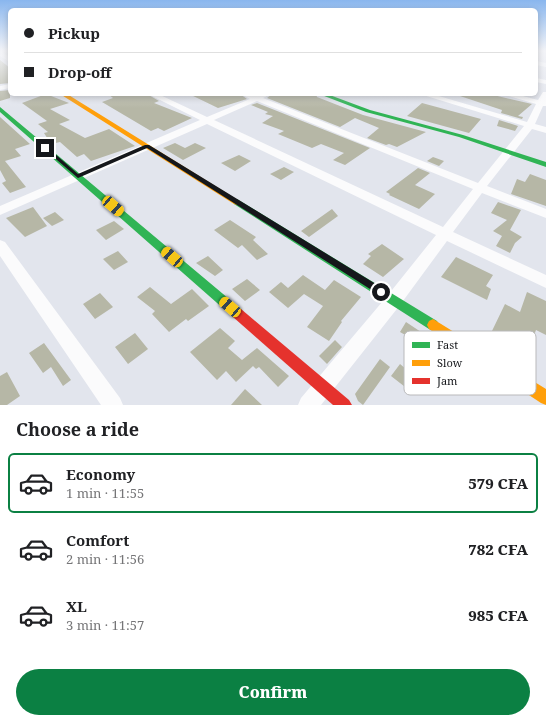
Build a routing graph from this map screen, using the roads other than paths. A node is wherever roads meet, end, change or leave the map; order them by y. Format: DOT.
graph roads {
  1 [pos="66,96"];
  2 [pos="156,96"];
  3 [pos="249,96"];
  4 [pos="263,96"];
  5 [pos="327,96"];
  6 [pos="431,96"];
  7 [pos="519,96"];
  8 [pos="256,99"];
  9 [pos="544,100"];
  10 [pos="0,109"];
  11 [pos="205,120"];
  12 [pos="530,125"];
  13 [pos="546,130"];
  14 [pos="147,146"];
  15 [pos="510,152"];
  16 [pos="546,165"];
  17 [pos="78,176"];
  18 [pos="480,188"];
  19 [pos="0,211"];
  20 [pos="546,214"];
  21 [pos="444,233"];
  22 [pos="0,245"];
  23 [pos="546,282"];
  24 [pos="394,300"];
  25 [pos="442,331"];
  26 [pos="324,387"];
  27 [pos="536,392"];
  28 [pos="546,398"];
  29 [pos="113,405"];
  30 [pos="308,405"];
  31 [pos="344,405"];
  1 -- 14 [label="street"];
  2 -- 11 [label="street"];
  3 -- 8 [label="street"];
  4 -- 8 [label="street"];
  5 -- 15 [label="street"];
  6 -- 12 [label="street"];
  7 -- 9 [label="street"];
  8 -- 11 [label="street"];
  8 -- 18 [label="street"];
  9 -- 12 [label="street"];
  10 -- 17 [label="street"];
  11 -- 14 [label="street"];
  11 -- 21 [label="street"];
  12 -- 13 [label="street"];
  12 -- 15 [label="street"];
  14 -- 17 [label="street"];
  14 -- 24 [label="street"];
  15 -- 16 [label="street"];
  15 -- 18 [label="street"];
  17 -- 19 [label="street"];
  17 -- 26 [label="street"];
  18 -- 20 [label="street"];
  18 -- 21 [label="street"];
  21 -- 23 [label="street"];
  21 -- 24 [label="street"];
  22 -- 29 [label="street"];
  24 -- 25 [label="street"];
  24 -- 26 [label="street"];
  26 -- 30 [label="street"];
  26 -- 31 [label="street"];
  27 -- 28 [label="street"];
}
